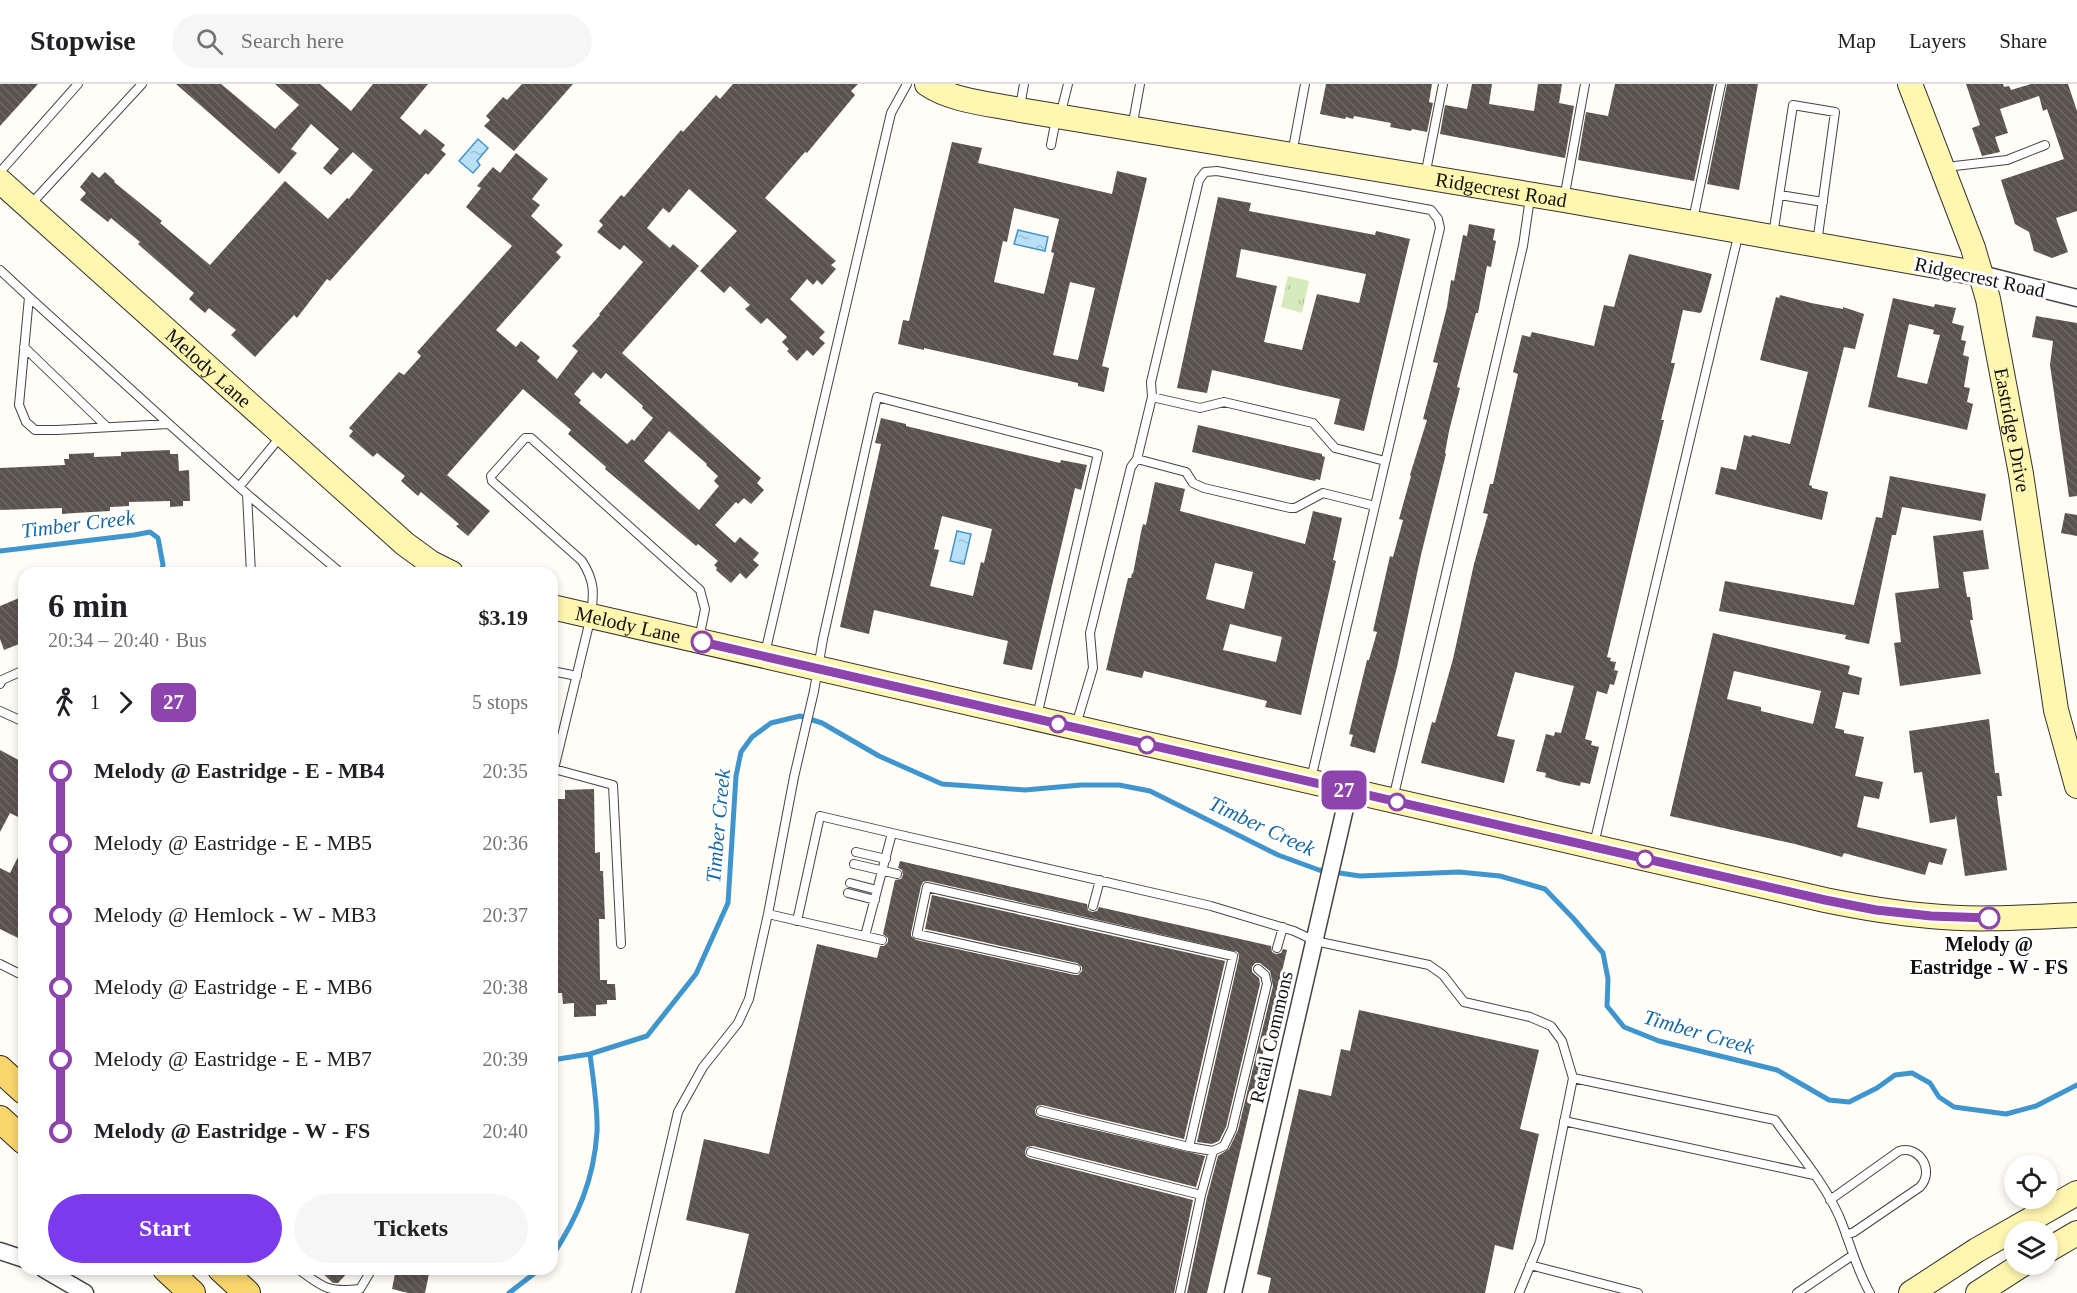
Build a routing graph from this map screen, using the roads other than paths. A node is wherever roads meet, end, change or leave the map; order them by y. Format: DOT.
graph roads {
  1 [pos="78,84"];
  2 [pos="141,84"];
  3 [pos="907,84"];
  4 [pos="927,84"];
  5 [pos="1024,84"];
  6 [pos="1068,84"];
  7 [pos="1140,84"];
  8 [pos="1305,84"];
  9 [pos="1443,84"];
  10 [pos="1585,84"];
  11 [pos="1721,84"];
  12 [pos="1910,84"];
  13 [pos="1020,110"];
  14 [pos="1058,116"];
  15 [pos="1132,129"];
  16 [pos="1051,145"];
  17 [pos="2045,145"];
  18 [pos="1292,155"];
  19 [pos="1942,168"];
  20 [pos="0,172"];
  21 [pos="1425,177"];
  22 [pos="0,181"];
  23 [pos="1531,194"];
  24 [pos="1780,195"];
  25 [pos="1563,200"];
  26 [pos="1823,202"];
  27 [pos="28,207"];
  28 [pos="1692,223"];
  29 [pos="1739,232"];
  30 [pos="1773,238"];
  31 [pos="1817,246"];
  32 [pos="0,270"];
  33 [pos="1981,274"];
  34 [pos="28,297"];
  35 [pos="2077,298"];
  36 [pos="24,347"];
  37 [pos="1152,397"];
  38 [pos="169,424"];
  39 [pos="106,427"];
  40 [pos="282,435"];
  41 [pos="1137,459"];
  42 [pos="1385,461"];
  43 [pos="239,487"];
  44 [pos="247,494"];
  45 [pos="1375,506"];
  46 [pos="251,567"];
  47 [pos="334,567"];
  48 [pos="439,567"];
  49 [pos="558,608"];
  50 [pos="591,616"];
  51 [pos="698,641"];
  52 [pos="764,656"];
  53 [pos="818,669"];
  54 [pos="558,672"];
  55 [pos="18,673"];
  56 [pos="577,676"];
  57 [pos="0,684"];
  58 [pos="0,711"];
  59 [pos="18,719"];
  60 [pos="1036,719"];
  61 [pos="1075,728"];
  62 [pos="558,750"];
  63 [pos="558,770"];
  64 [pos="1310,782"];
  65 [pos="2077,786"];
  66 [pos="1349,791"];
  67 [pos="1393,801"];
  68 [pos="892,833"];
  69 [pos="814,843"];
  70 [pos="824,845"];
  71 [pos="1593,847"];
  72 [pos="856,852"];
  73 [pos="812,853"];
  74 [pos="822,856"];
  75 [pos="885,859"];
  76 [pos="854,864"];
  77 [pos="882,870"];
  78 [pos="808,872"];
  79 [pos="897,874"];
  80 [pos="818,875"];
  81 [pos="1100,880"];
  82 [pos="805,883"];
  83 [pos="850,883"];
  84 [pos="816,885"];
  85 [pos="878,890"];
  86 [pos="848,893"];
  87 [pos="875,900"];
  88 [pos="1093,906"];
  89 [pos="768,914"];
  90 [pos="2077,915"];
  91 [pos="797,921"];
  92 [pos="1283,927"];
  93 [pos="865,936"];
  94 [pos="882,940"];
  95 [pos="1315,941"];
  96 [pos="621,944"];
  97 [pos="1277,948"];
  98 [pos="0,964"];
  99 [pos="1076,969"];
  100 [pos="1258,969"];
  101 [pos="18,973"];
  102 [pos="0,1069"];
  103 [pos="1573,1078"];
  104 [pos="18,1086"];
  105 [pos="1041,1111"];
  106 [pos="0,1119"];
  107 [pos="1564,1122"];
  108 [pos="18,1136"];
  109 [pos="1189,1147"];
  110 [pos="1213,1151"];
  111 [pos="1031,1152"];
  112 [pos="1814,1175"];
  113 [pos="2077,1193"];
  114 [pos="1201,1195"];
  115 [pos="1830,1200"];
  116 [pos="2077,1233"];
  117 [pos="1846,1235"];
  118 [pos="2058,1244"];
  119 [pos="0,1251"];
  120 [pos="1853,1255"];
  121 [pos="18,1257"];
  122 [pos="1530,1265"];
  123 [pos="54,1275"];
  124 [pos="172,1275"];
  125 [pos="227,1275"];
  126 [pos="306,1275"];
  127 [pos="368,1275"];
  128 [pos="2008,1275"];
  129 [pos="1986,1291"];
  130 [pos="85,1293"];
  131 [pos="192,1293"];
  132 [pos="247,1293"];
  133 [pos="636,1293"];
  134 [pos="1180,1293"];
  135 [pos="1233,1293"];
  136 [pos="1519,1293"];
  137 [pos="1638,1293"];
  138 [pos="1797,1293"];
  139 [pos="1870,1293"];
  140 [pos="1911,1293"];
  1 -- 20 [label="lane"];
  2 -- 27 [label="lane"];
  3 -- 52 [label="lane"];
  4 -- 13 [label="street, Ridgecrest Road"];
  5 -- 13 [label="lane"];
  6 -- 14 [label="lane"];
  7 -- 15 [label="lane"];
  8 -- 18 [label="lane"];
  9 -- 21 [label="lane"];
  10 -- 25 [label="lane"];
  11 -- 28 [label="lane"];
  12 -- 19 [label="street, Eastridge Drive"];
  13 -- 14 [label="street, Ridgecrest Road"];
  14 -- 15 [label="street, Ridgecrest Road"];
  14 -- 16 [label="lane"];
  15 -- 18 [label="street, Ridgecrest Road"];
  17 -- 19 [label="lane"];
  18 -- 21 [label="street, Ridgecrest Road"];
  19 -- 33 [label="street, Eastridge Drive"];
  21 -- 23 [label="street, Ridgecrest Road"];
  22 -- 27 [label="street, Melody Lane"];
  23 -- 25 [label="street, Ridgecrest Road"];
  23 -- 67 [label="lane"];
  24 -- 26 [label="lane"];
  24 -- 26 [label="lane"];
  24 -- 30 [label="lane"];
  25 -- 28 [label="street, Ridgecrest Road"];
  26 -- 31 [label="lane"];
  27 -- 40 [label="street, Melody Lane"];
  28 -- 29 [label="street, Ridgecrest Road"];
  29 -- 30 [label="street, Ridgecrest Road"];
  29 -- 71 [label="lane"];
  30 -- 31 [label="street, Ridgecrest Road"];
  31 -- 33 [label="street, Ridgecrest Road"];
  32 -- 34 [label="lane"];
  33 -- 35 [label="street, Ridgecrest Road"];
  33 -- 65 [label="street, Eastridge Drive"];
  34 -- 36 [label="lane"];
  34 -- 38 [label="lane"];
  36 -- 39 [label="lane"];
  36 -- 39 [label="lane"];
  37 -- 41 [label="lane"];
  37 -- 42 [label="lane"];
  37 -- 42 [label="lane"];
  38 -- 39 [label="lane"];
  38 -- 43 [label="lane"];
  40 -- 43 [label="lane"];
  40 -- 48 [label="street, Melody Lane"];
  41 -- 45 [label="lane"];
  41 -- 61 [label="lane"];
  42 -- 45 [label="lane"];
  43 -- 44 [label="lane"];
  44 -- 46 [label="lane"];
  44 -- 47 [label="lane"];
  45 -- 64 [label="lane"];
  49 -- 50 [label="street, Melody Lane"];
  50 -- 51 [label="street, Melody Lane"];
  50 -- 51 [label="lane"];
  50 -- 56 [label="lane"];
  51 -- 52 [label="street, Melody Lane"];
  52 -- 53 [label="street, Melody Lane"];
  53 -- 60 [label="street, Melody Lane"];
  53 -- 60 [label="lane"];
  53 -- 89 [label="lane"];
  54 -- 56 [label="lane"];
  55 -- 57 [label="lane"];
  56 -- 62 [label="lane"];
  58 -- 59 [label="lane"];
  60 -- 61 [label="street, Melody Lane"];
  61 -- 64 [label="street, Melody Lane"];
  63 -- 96 [label="lane"];
  64 -- 66 [label="street, Melody Lane"];
  66 -- 67 [label="street, Melody Lane"];
  66 -- 95 [label="street, Retail Commons"];
  67 -- 71 [label="street, Melody Lane"];
  68 -- 69 [label="lane"];
  68 -- 75 [label="lane"];
  68 -- 81 [label="lane"];
  69 -- 70 [label="lane"];
  69 -- 73 [label="lane"];
  71 -- 90 [label="street, Melody Lane"];
  72 -- 75 [label="lane"];
  73 -- 74 [label="lane"];
  73 -- 78 [label="lane"];
  75 -- 77 [label="lane"];
  76 -- 77 [label="lane"];
  77 -- 79 [label="lane"];
  77 -- 85 [label="lane"];
  78 -- 80 [label="lane"];
  78 -- 82 [label="lane"];
  81 -- 88 [label="lane"];
  81 -- 92 [label="lane"];
  82 -- 84 [label="lane"];
  82 -- 91 [label="lane"];
  83 -- 85 [label="lane"];
  85 -- 87 [label="lane"];
  86 -- 87 [label="lane"];
  87 -- 93 [label="lane"];
  89 -- 91 [label="lane"];
  89 -- 133 [label="lane"];
  91 -- 93 [label="lane"];
  92 -- 95 [label="lane"];
  92 -- 97 [label="lane"];
  93 -- 94 [label="lane"];
  95 -- 103 [label="lane"];
  95 -- 135 [label="street, Retail Commons"];
  98 -- 101 [label="lane"];
  99 -- 109 [label="lane"];
  100 -- 110 [label="lane"];
  102 -- 104 [label="main road"];
  103 -- 107 [label="lane"];
  103 -- 112 [label="lane"];
  105 -- 109 [label="lane"];
  106 -- 108 [label="main road"];
  107 -- 112 [label="lane"];
  107 -- 122 [label="lane"];
  109 -- 110 [label="lane"];
  110 -- 114 [label="lane"];
  111 -- 114 [label="lane"];
  112 -- 115 [label="lane"];
  113 -- 140 [label="street"];
  114 -- 134 [label="lane"];
  115 -- 117 [label="lane"];
  115 -- 117 [label="lane"];
  116 -- 118 [label="street"];
  117 -- 120 [label="lane"];
  119 -- 121 [label="street"];
  120 -- 138 [label="lane"];
  120 -- 139 [label="lane"];
  122 -- 136 [label="lane"];
  122 -- 137 [label="lane"];
  123 -- 130 [label="street"];
  124 -- 131 [label="main road"];
  125 -- 132 [label="main road"];
  126 -- 127 [label="lane"];
  128 -- 129 [label="street"];
}
